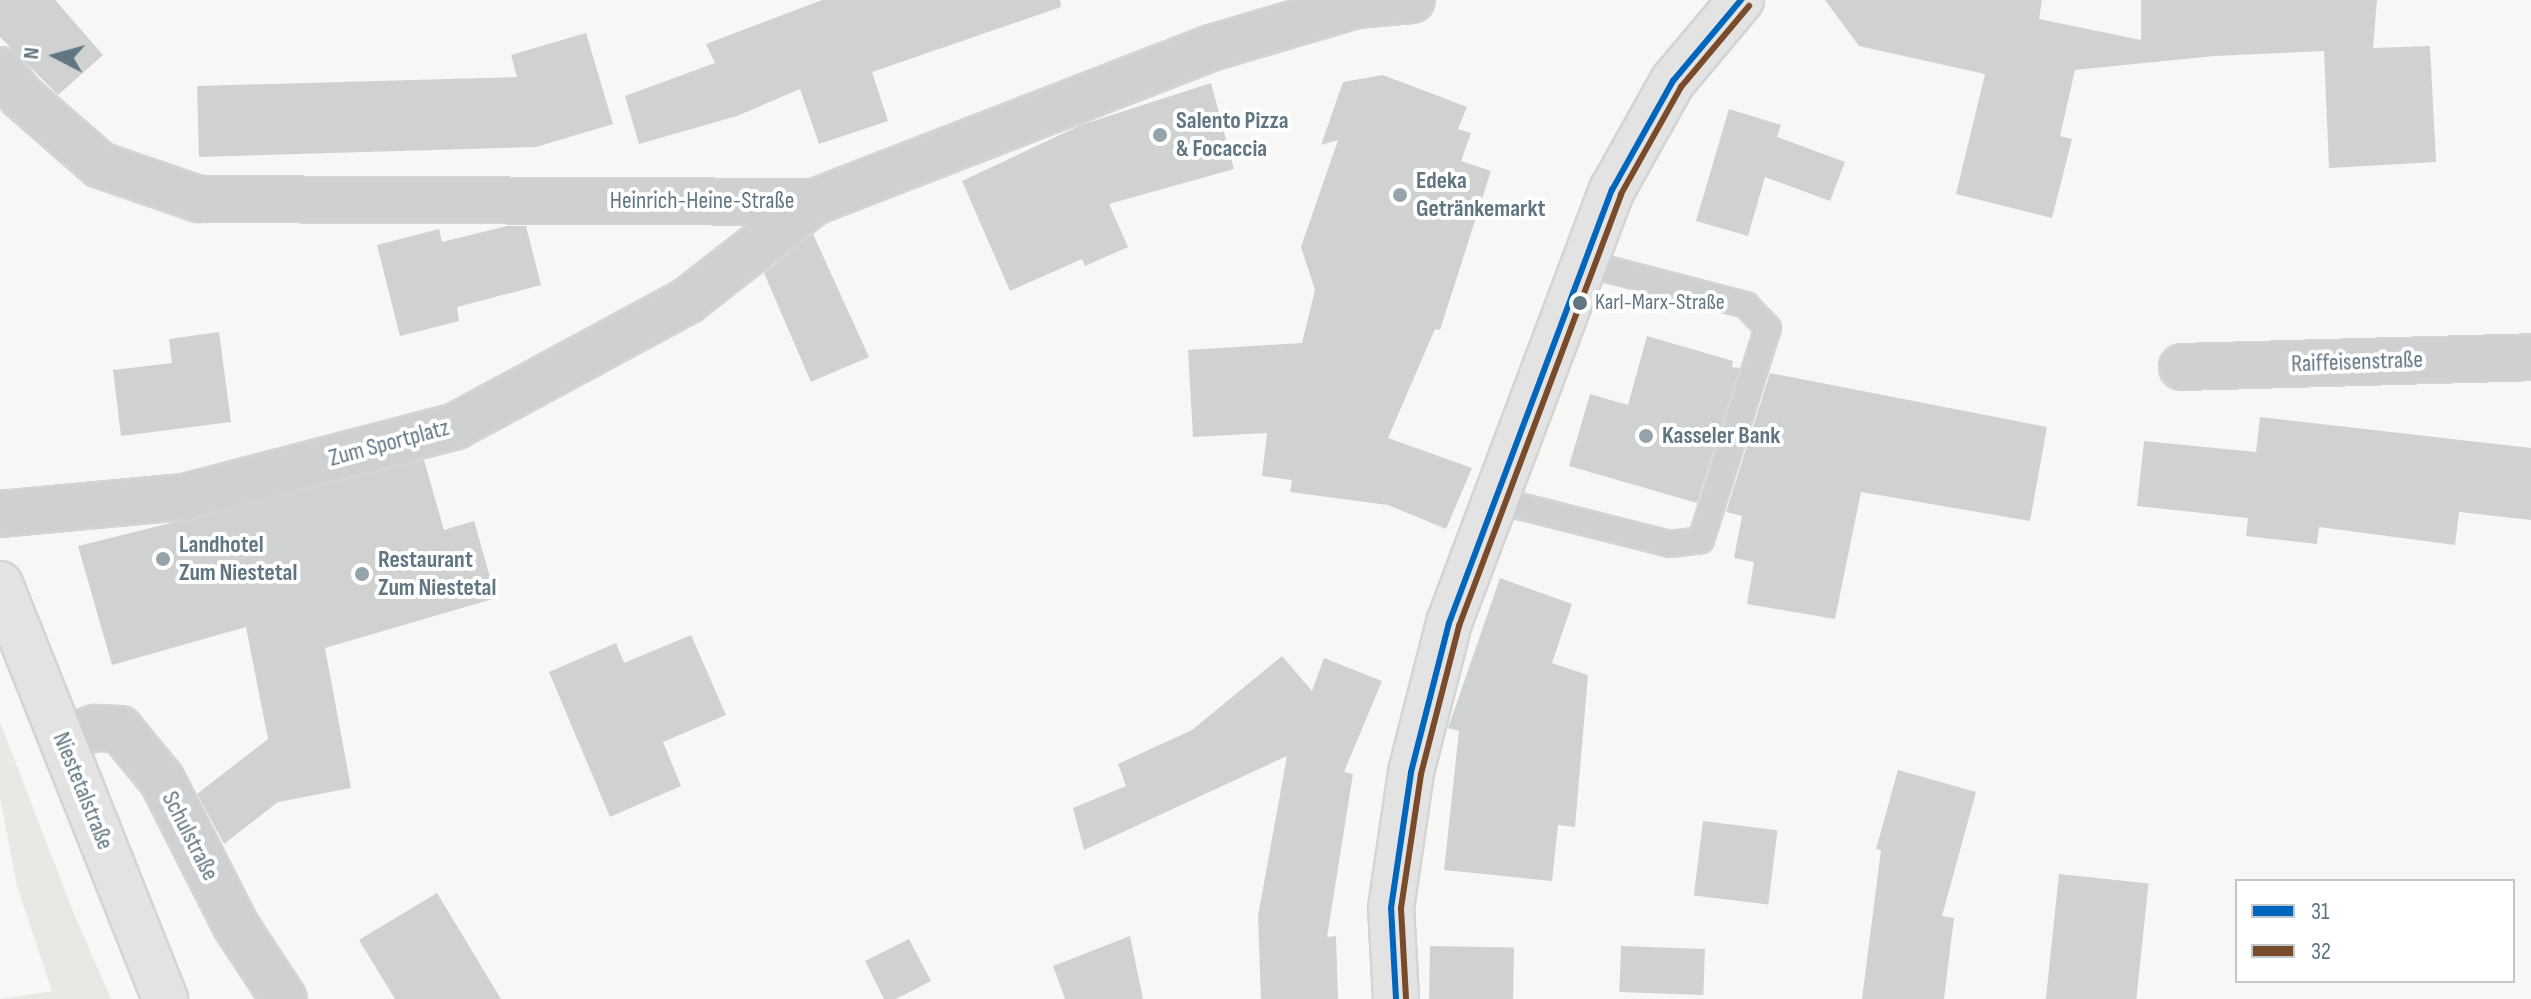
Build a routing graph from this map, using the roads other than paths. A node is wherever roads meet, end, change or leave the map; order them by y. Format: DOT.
graph roads {
  1 [pos="1412,0"];
  2 [pos="1741,0"];
  3 [pos="0,70"];
  4 [pos="814,202"];
  5 [pos="1584,263"];
  6 [pos="2531,357"];
  7 [pos="2182,367"];
  8 [pos="1495,500"];
  9 [pos="0,514"];
  10 [pos="0,584"];
  11 [pos="63,740"];
  12 [pos="165,999"];
  13 [pos="284,999"];
  14 [pos="1396,999"];
  1 -- 4 [label="street, Heinrich-Heine-Straße"];
  2 -- 5 [label="main road"];
  3 -- 4 [label="street, Heinrich-Heine-Straße"];
  4 -- 9 [label="street, Zum Sportplatz"];
  5 -- 8 [label="main road"];
  5 -- 8 [label="lane"];
  6 -- 7 [label="street, Raiffeisenstraße"];
  8 -- 14 [label="main road"];
  10 -- 11 [label="main road, Niestetalstraße"];
  11 -- 12 [label="main road, Niestetalstraße"];
  11 -- 13 [label="street, Schulstraße"];
}
